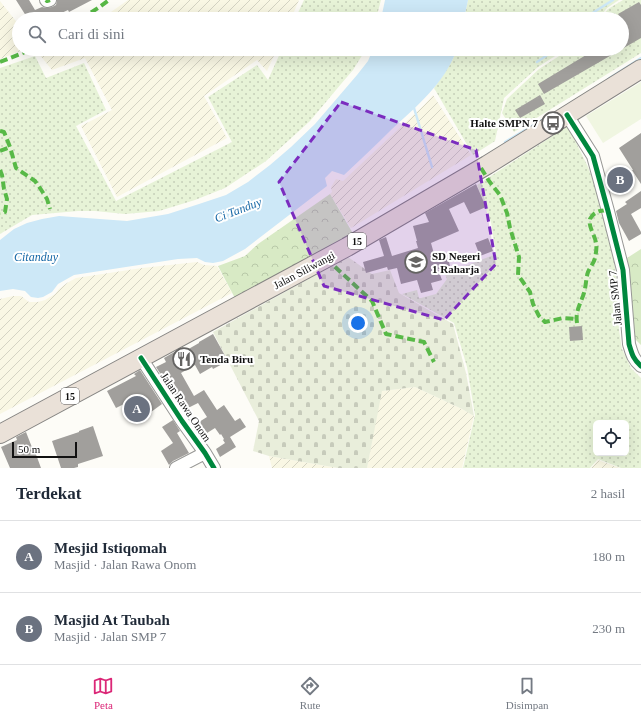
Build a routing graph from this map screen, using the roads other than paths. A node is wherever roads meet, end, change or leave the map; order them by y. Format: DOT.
graph roads {
  1 [pos="46,0"];
  2 [pos="50,0"];
  3 [pos="641,69"];
  4 [pos="567,115"];
  5 [pos="141,358"];
  6 [pos="641,366"];
  7 [pos="0,434"];
  8 [pos="205,453"];
  9 [pos="176,468"];
  10 [pos="214,468"];
  1 -- 2 [label="street"];
  3 -- 4 [label="highway, Jalan Siliwangi / 15"];
  4 -- 5 [label="highway, Jalan Siliwangi / 15"];
  4 -- 6 [label="street, Jalan SMP 7"];
  5 -- 7 [label="highway, Jalan Siliwangi / 15"];
  5 -- 8 [label="street, Jalan Rawa Onom"];
  8 -- 9 [label="street"];
  8 -- 10 [label="street, Jalan Rawa Onom"];
}
